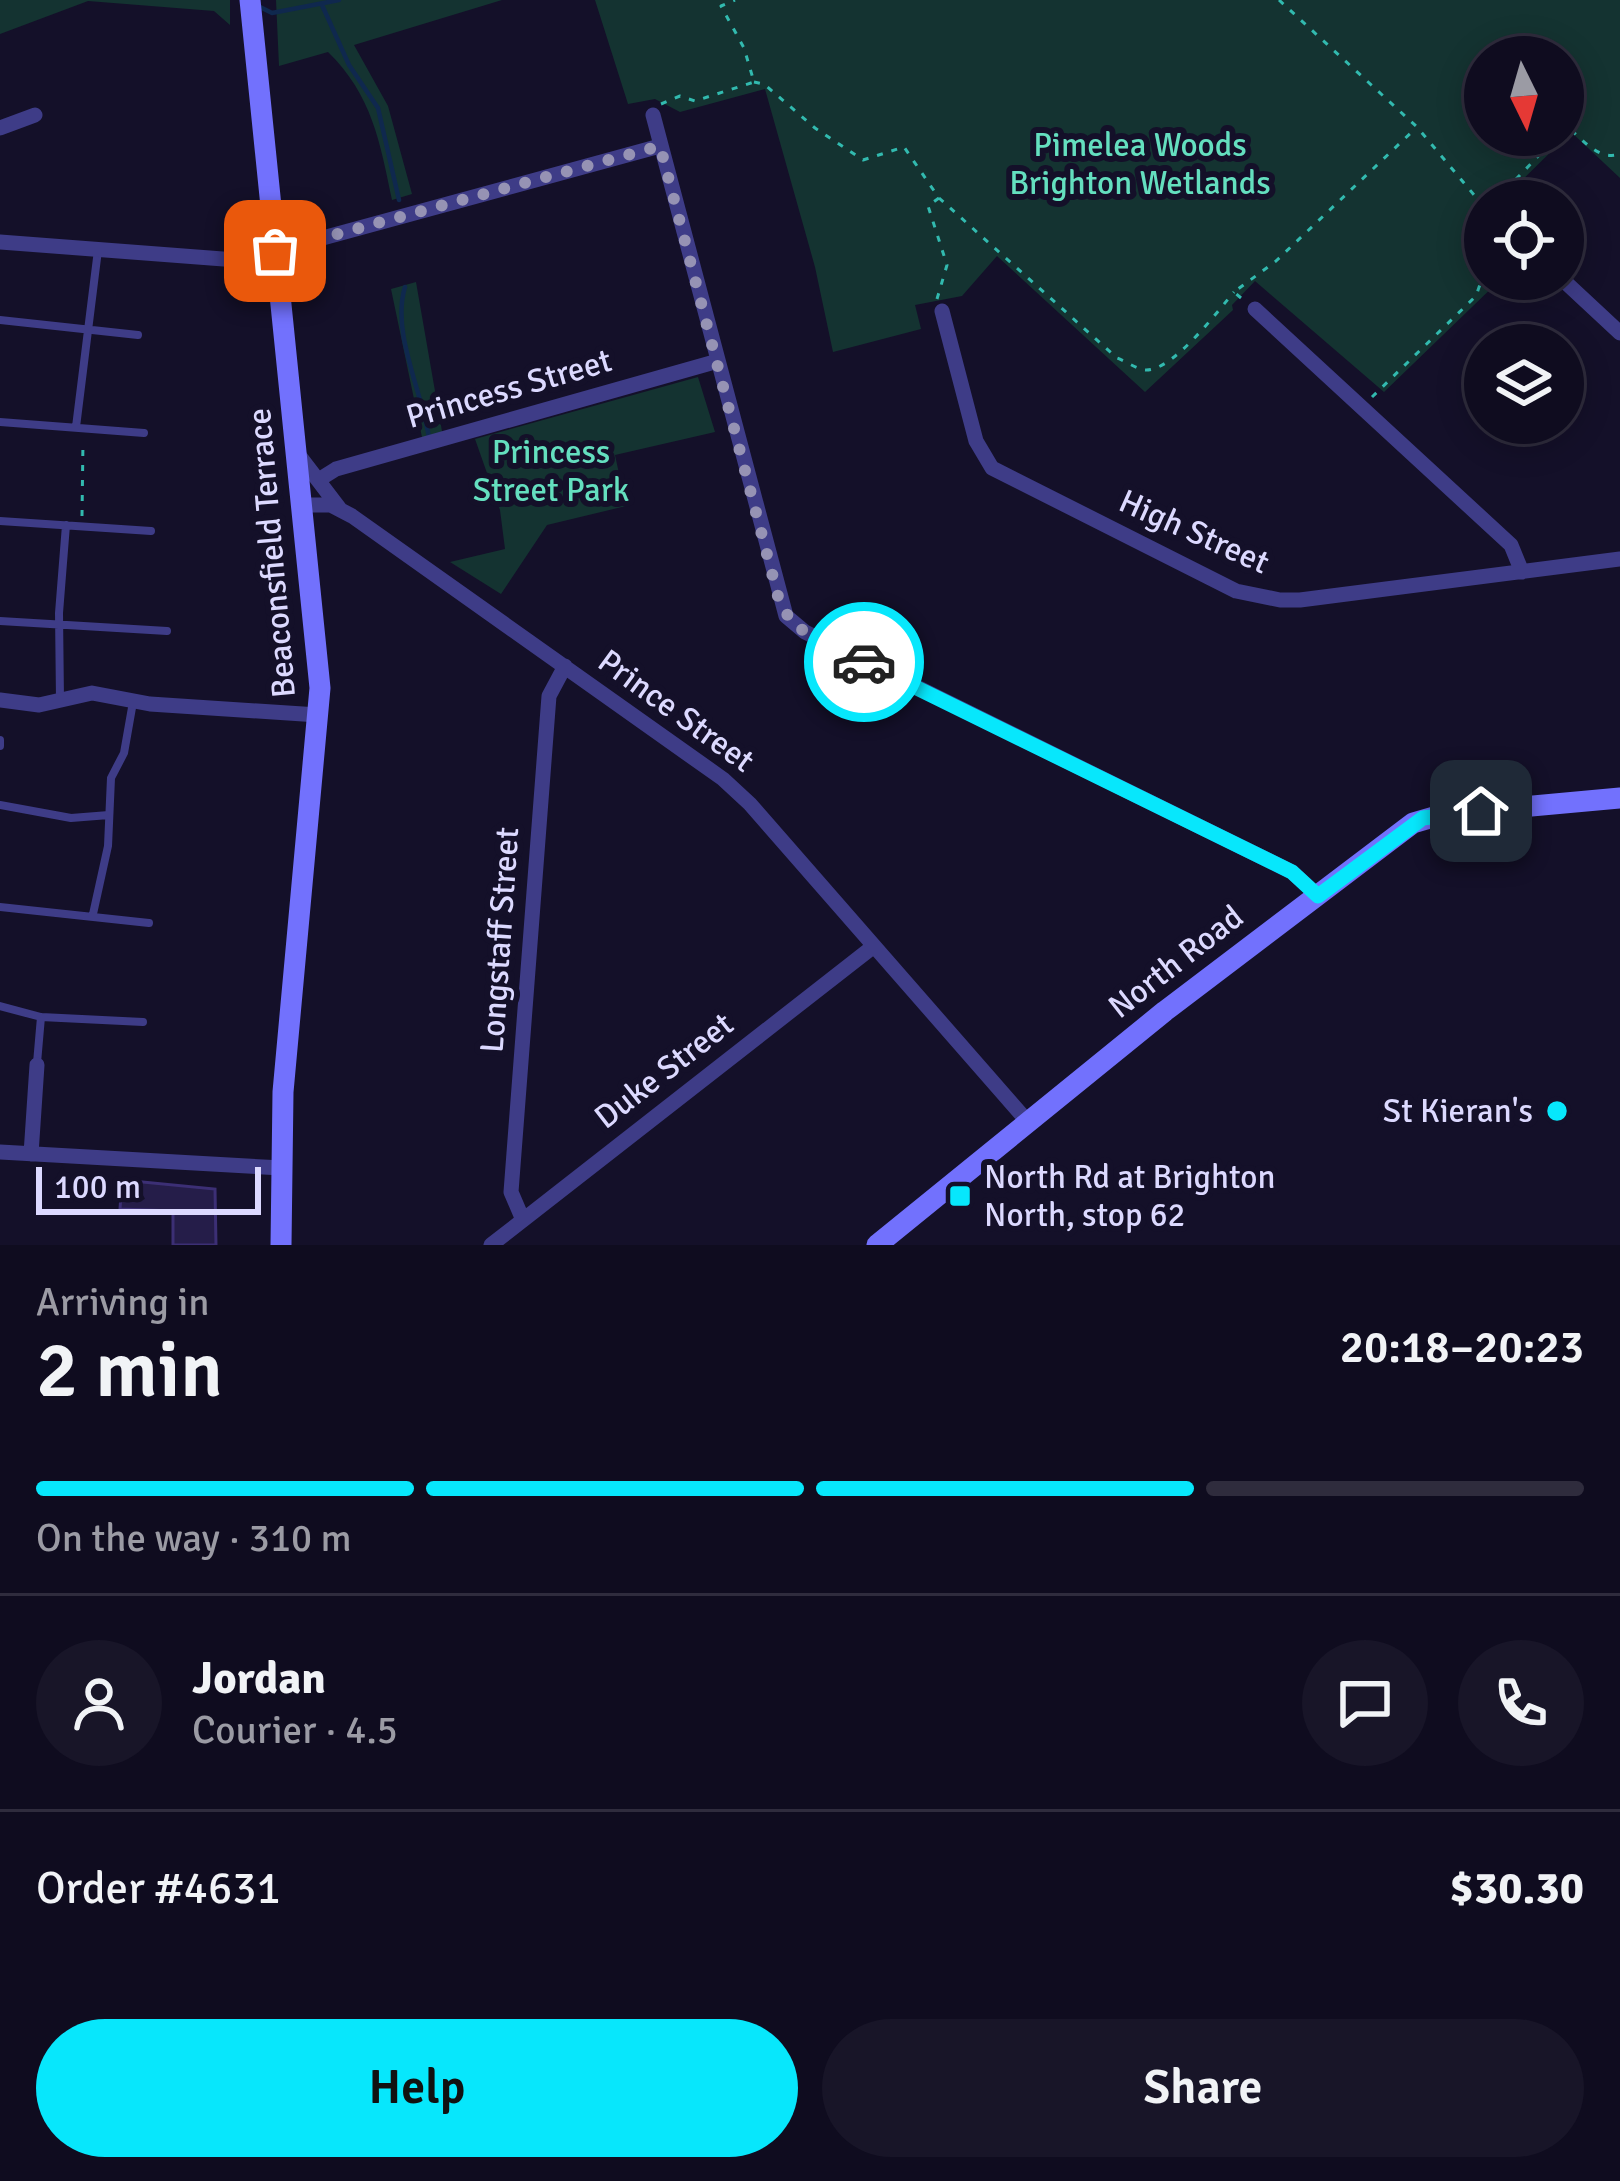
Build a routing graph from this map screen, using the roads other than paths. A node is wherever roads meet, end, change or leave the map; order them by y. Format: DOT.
graph roads {
  1 [pos="251,10"];
  2 [pos="35,115"];
  3 [pos="653,115"];
  4 [pos="0,128"];
  5 [pos="660,146"];
  6 [pos="0,242"];
  7 [pos="98,249"];
  8 [pos="276,257"];
  9 [pos="1584,299"];
  10 [pos="1255,309"];
  11 [pos="942,311"];
  12 [pos="0,320"];
  13 [pos="86,328"];
  14 [pos="1620,333"];
  15 [pos="139,334"];
  16 [pos="718,361"];
  17 [pos="0,422"];
  18 [pos="80,427"];
  19 [pos="144,433"];
  20 [pos="297,453"];
  21 [pos="320,479"];
  22 [pos="302,505"];
  23 [pos="340,509"];
  24 [pos="0,521"];
  25 [pos="66,525"];
  26 [pos="151,531"];
  27 [pos="1620,559"];
  28 [pos="1522,572"];
  29 [pos="0,621"];
  30 [pos="60,625"];
  31 [pos="166,631"];
  32 [pos="565,666"];
  33 [pos="0,700"];
  34 [pos="134,700"];
  35 [pos="60,701"];
  36 [pos="319,715"];
  37 [pos="1620,797"];
  38 [pos="0,805"];
  39 [pos="109,815"];
  40 [pos="1318,896"];
  41 [pos="0,907"];
  42 [pos="93,914"];
  43 [pos="148,923"];
  44 [pos="874,946"];
  45 [pos="0,1006"];
  46 [pos="41,1017"];
  47 [pos="143,1022"];
  48 [pos="38,1065"];
  49 [pos="1027,1120"];
  50 [pos="0,1152"];
  51 [pos="31,1154"];
  52 [pos="281,1168"];
  53 [pos="523,1220"];
  54 [pos="281,1245"];
  55 [pos="491,1245"];
  56 [pos="878,1245"];
  1 -- 8 [label="main road, Beaconsfield Terrace"];
  2 -- 4 [label="street"];
  3 -- 5 [label="street"];
  5 -- 8 [label="street"];
  5 -- 16 [label="street"];
  6 -- 7 [label="street"];
  7 -- 8 [label="street"];
  7 -- 13 [label="lane"];
  8 -- 20 [label="main road, Beaconsfield Terrace"];
  9 -- 14 [label="street"];
  10 -- 28 [label="street"];
  11 -- 28 [label="street, High Street"];
  12 -- 13 [label="lane"];
  13 -- 15 [label="lane"];
  13 -- 18 [label="lane"];
  16 -- 21 [label="street, Princess Street"];
  16 -- 40 [label="street"];
  17 -- 18 [label="lane"];
  18 -- 19 [label="lane"];
  20 -- 21 [label="street, Prince Street"];
  20 -- 22 [label="main road, Beaconsfield Terrace"];
  21 -- 23 [label="street, Prince Street"];
  22 -- 23 [label="street, Prince Street"];
  22 -- 36 [label="main road, Beaconsfield Terrace"];
  23 -- 32 [label="street, Prince Street"];
  24 -- 25 [label="lane"];
  25 -- 26 [label="lane"];
  25 -- 30 [label="lane"];
  27 -- 28 [label="street, High Street"];
  29 -- 30 [label="lane"];
  30 -- 31 [label="lane"];
  30 -- 35 [label="lane"];
  32 -- 44 [label="street, Prince Street"];
  32 -- 53 [label="street, Longstaff Street"];
  33 -- 35 [label="street"];
  34 -- 35 [label="street"];
  34 -- 36 [label="street"];
  34 -- 39 [label="lane"];
  36 -- 52 [label="main road, Beaconsfield Terrace"];
  37 -- 40 [label="main road, North Road"];
  38 -- 39 [label="lane"];
  39 -- 42 [label="lane"];
  40 -- 49 [label="main road, North Road"];
  41 -- 42 [label="lane"];
  42 -- 43 [label="lane"];
  44 -- 49 [label="street, Prince Street"];
  44 -- 53 [label="street, Duke Street"];
  45 -- 46 [label="lane"];
  46 -- 47 [label="lane"];
  46 -- 48 [label="lane"];
  48 -- 51 [label="street"];
  49 -- 56 [label="main road, North Road"];
  50 -- 51 [label="street"];
  51 -- 52 [label="street"];
  52 -- 54 [label="main road, Beaconsfield Terrace"];
  53 -- 55 [label="street, Duke Street"];
}
